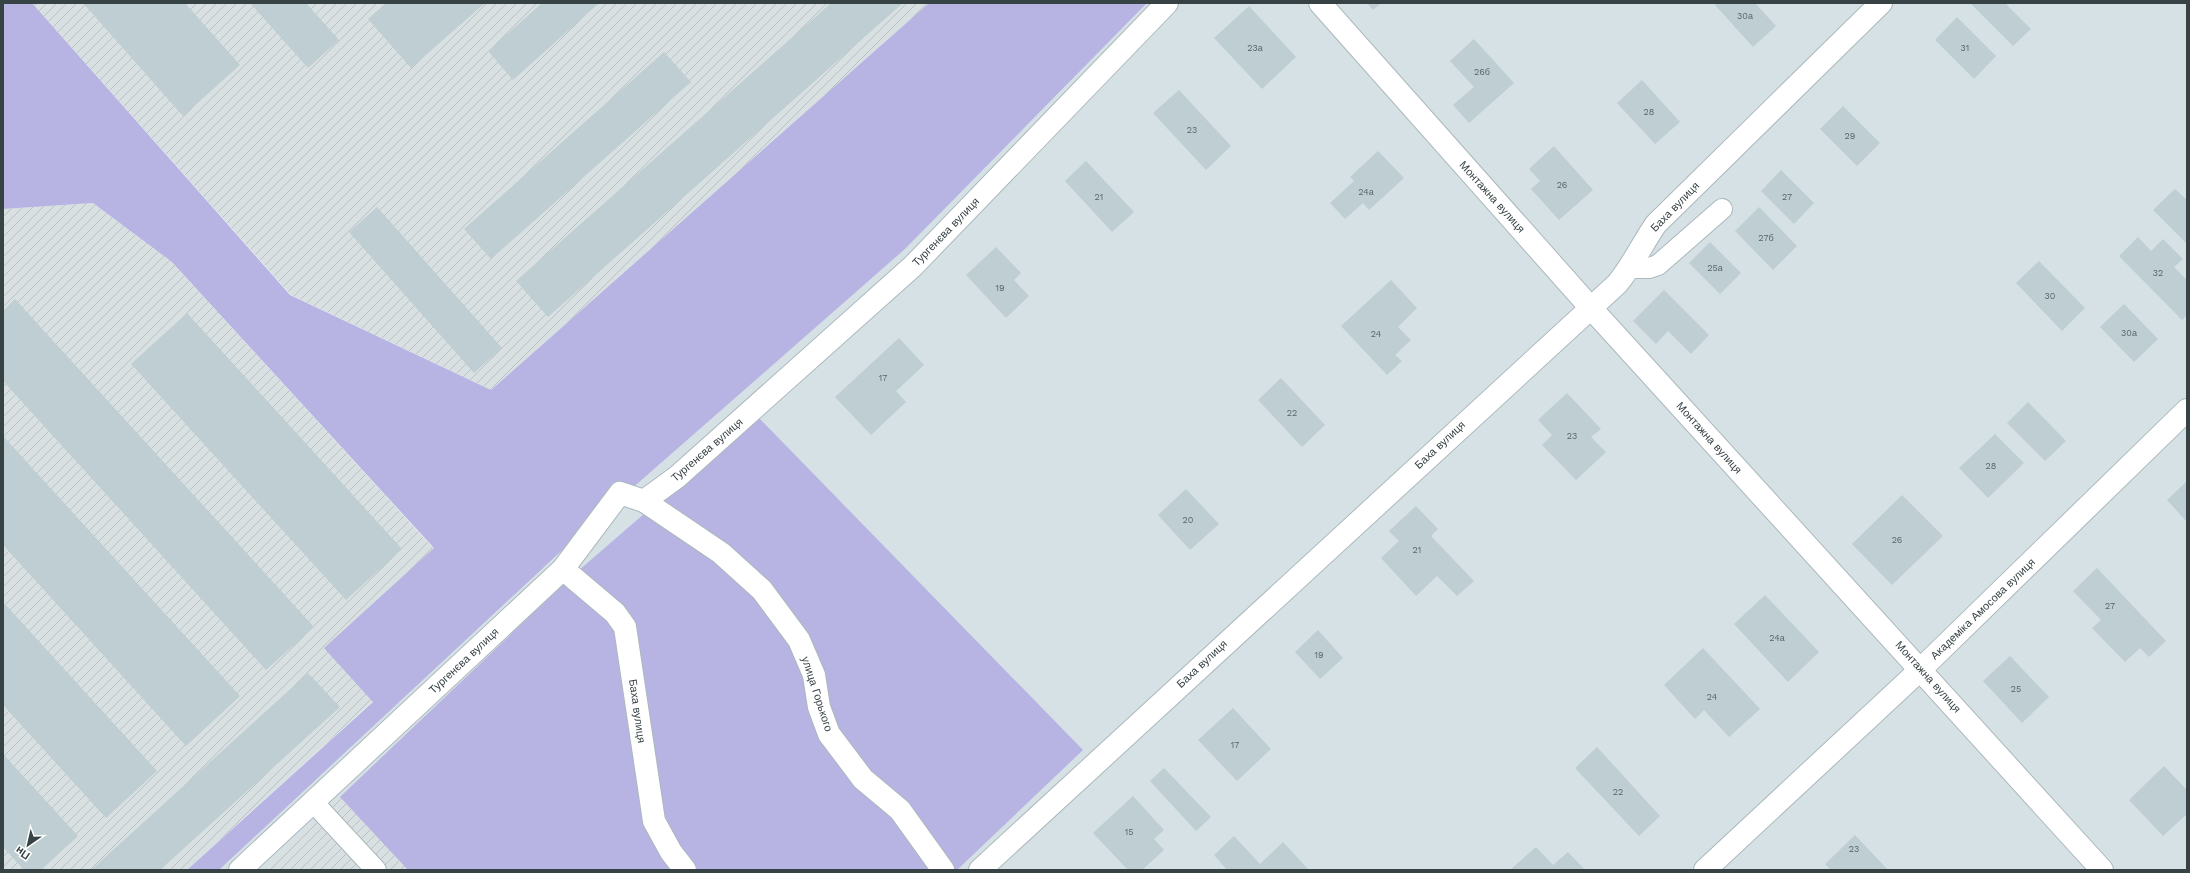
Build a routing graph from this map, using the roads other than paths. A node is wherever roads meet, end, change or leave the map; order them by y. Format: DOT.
graph roads {
  1 [pos="1167,3"];
  2 [pos="1320,3"];
  3 [pos="1881,3"];
  4 [pos="1722,209"];
  5 [pos="1630,268"];
  6 [pos="1590,307"];
  7 [pos="2187,410"];
  8 [pos="644,501"];
  9 [pos="563,569"];
  10 [pos="1921,669"];
  11 [pos="313,802"];
  12 [pos="240,870"];
  13 [pos="376,870"];
  14 [pos="685,870"];
  15 [pos="943,870"];
  16 [pos="980,870"];
  17 [pos="1705,870"];
  18 [pos="2102,870"];
  1 -- 8 [label="street, Тургенєва вулиця"];
  2 -- 6 [label="street, Монтажна вулиця"];
  3 -- 5 [label="street, Баха вулиця"];
  4 -- 5 [label="lane"];
  5 -- 6 [label="street, Баха вулиця"];
  6 -- 10 [label="street, Монтажна вулиця"];
  6 -- 16 [label="street, Баха вулиця"];
  7 -- 10 [label="street, Академіка Амосова вулиця"];
  8 -- 9 [label="street, Тургенєва вулиця"];
  8 -- 15 [label="street, улица Горького"];
  9 -- 11 [label="street, Тургенєва вулиця"];
  9 -- 14 [label="street, Баха вулиця"];
  10 -- 17 [label="street, Академіка Амосова вулиця"];
  10 -- 18 [label="street, Монтажна вулиця"];
  11 -- 12 [label="street, Тургенєва вулиця"];
  11 -- 13 [label="lane"];
}
